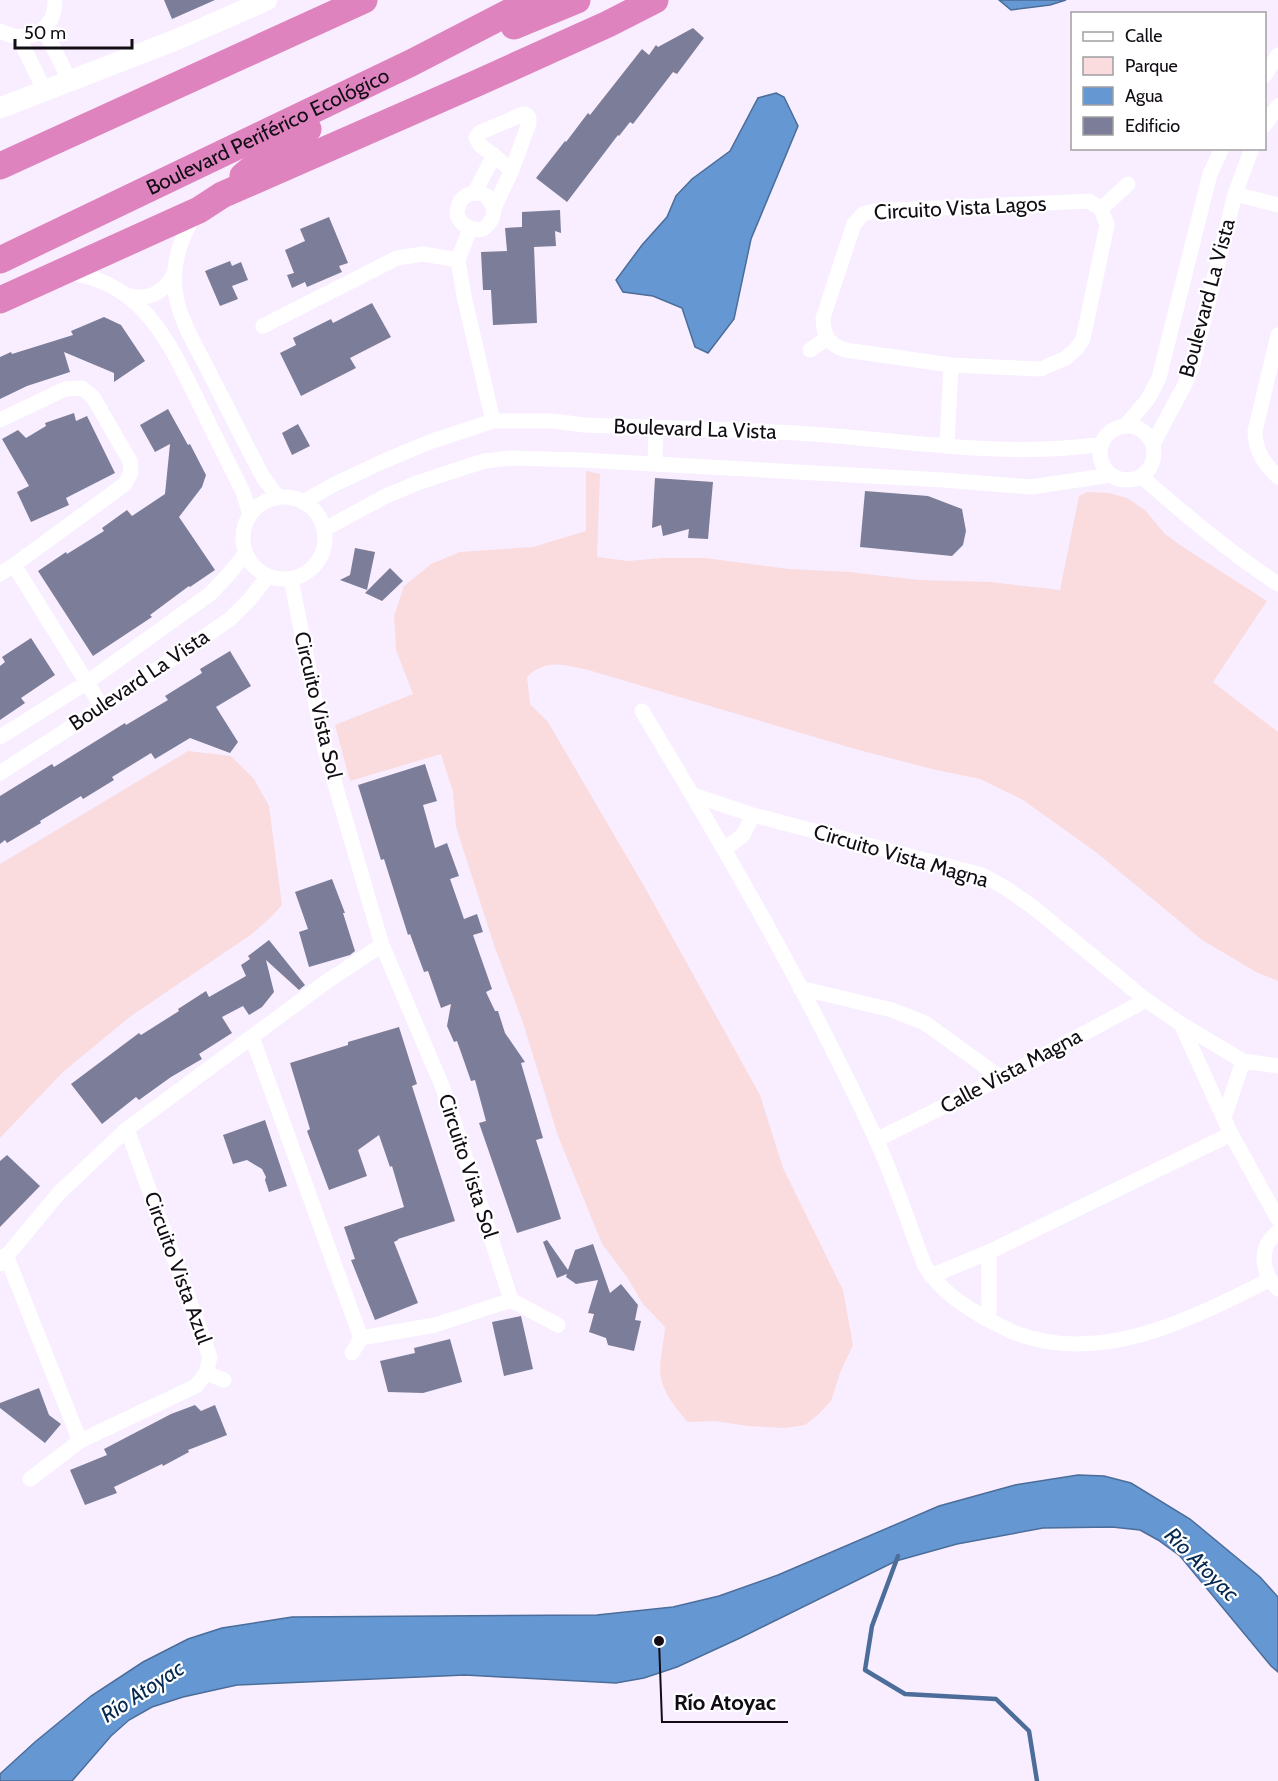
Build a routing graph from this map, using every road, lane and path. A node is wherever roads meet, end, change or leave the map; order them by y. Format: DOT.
graph roads {
  1 [pos="55,0"];
  2 [pos="267,0"];
  3 [pos="533,0"];
  4 [pos="576,0"];
  5 [pos="655,0"];
  6 [pos="360,1"];
  7 [pos="44,29"];
  8 [pos="0,31"];
  9 [pos="19,38"];
  10 [pos="1277,59"];
  11 [pos="411,63"];
  12 [pos="1266,73"];
  13 [pos="70,81"];
  14 [pos="372,82"];
  15 [pos="45,90"];
  16 [pos="1278,106"];
  17 [pos="0,108"];
  18 [pos="1266,123"];
  19 [pos="1221,150"];
  20 [pos="1251,150"];
  21 [pos="494,155"];
  22 [pos="3,158"];
  23 [pos="512,170"];
  24 [pos="1128,184"];
  25 [pos="475,192"];
  26 [pos="1234,194"];
  27 [pos="222,195"];
  28 [pos="1278,205"];
  29 [pos="494,208"];
  30 [pos="1101,209"];
  31 [pos="199,210"];
  32 [pos="470,229"];
  33 [pos="0,260"];
  34 [pos="458,260"];
  35 [pos="62,272"];
  36 [pos="174,274"];
  37 [pos="127,295"];
  38 [pos="0,300"];
  39 [pos="263,326"];
  40 [pos="1278,335"];
  41 [pos="826,339"];
  42 [pos="810,350"];
  43 [pos="951,365"];
  44 [pos="0,420"];
  45 [pos="493,421"];
  46 [pos="1125,426"];
  47 [pos="656,428"];
  48 [pos="1102,444"];
  49 [pos="1152,444"];
  50 [pos="946,445"];
  51 [pos="655,464"];
  52 [pos="1112,475"];
  53 [pos="1141,476"];
  54 [pos="1278,477"];
  55 [pos="278,497"];
  56 [pos="303,502"];
  57 [pos="250,514"];
  58 [pos="325,529"];
  59 [pos="246,553"];
  60 [pos="14,565"];
  61 [pos="0,574"];
  62 [pos="268,576"];
  63 [pos="291,579"];
  64 [pos="1278,584"];
  65 [pos="86,683"];
  66 [pos="102,707"];
  67 [pos="642,711"];
  68 [pos="0,737"];
  69 [pos="0,773"];
  70 [pos="693,795"];
  71 [pos="753,814"];
  72 [pos="724,849"];
  73 [pos="382,945"];
  74 [pos="801,988"];
  75 [pos="1146,1000"];
  76 [pos="1181,1024"];
  77 [pos="252,1037"];
  78 [pos="1243,1061"];
  79 [pos="1278,1066"];
  80 [pos="1001,1078"];
  81 [pos="1224,1118"];
  82 [pos="127,1129"];
  83 [pos="1231,1134"];
  84 [pos="876,1140"];
  85 [pos="1278,1219"];
  86 [pos="1278,1232"];
  87 [pos="989,1252"];
  88 [pos="3,1260"];
  89 [pos="931,1276"];
  90 [pos="1274,1284"];
  91 [pos="511,1300"];
  92 [pos="990,1320"];
  93 [pos="558,1325"];
  94 [pos="362,1338"];
  95 [pos="352,1353"];
  96 [pos="206,1373"];
  97 [pos="224,1380"];
  98 [pos="81,1441"];
  99 [pos="30,1479"];
  1 -- 7 [label="street"];
  2 -- 13 [label="street"];
  3 -- 11 [label="highway, Boulevard Periférico Ecológico"];
  4 -- 11 [label="highway"];
  5 -- 27 [label="highway"];
  6 -- 22 [label="highway"];
  7 -- 9 [label="street"];
  7 -- 13 [label="street"];
  8 -- 9 [label="street"];
  9 -- 15 [label="street"];
  10 -- 12 [label="street"];
  11 -- 14 [label="highway, Boulevard Periférico Ecológico"];
  13 -- 15 [label="street"];
  14 -- 27 [label="highway"];
  14 -- 33 [label="highway, Boulevard Periférico Ecológico"];
  15 -- 17 [label="street"];
  16 -- 18 [label="street"];
  19 -- 46 [label="street, Boulevard La Vista"];
  20 -- 26 [label="street, Boulevard La Vista"];
  21 -- 23 [label="street"];
  21 -- 23 [label="street"];
  21 -- 25 [label="street"];
  23 -- 29 [label="street"];
  24 -- 30 [label="street"];
  25 -- 29 [label="street"];
  25 -- 32 [label="street"];
  26 -- 28 [label="street"];
  26 -- 49 [label="street, Boulevard La Vista"];
  27 -- 31 [label="highway"];
  29 -- 32 [label="street"];
  30 -- 41 [label="street, Circuito Vista Lagos"];
  30 -- 43 [label="street"];
  31 -- 35 [label="highway"];
  31 -- 36 [label="street"];
  32 -- 34 [label="street"];
  34 -- 39 [label="street"];
  34 -- 45 [label="street"];
  35 -- 37 [label="street"];
  35 -- 38 [label="highway"];
  36 -- 37 [label="street"];
  36 -- 55 [label="street"];
  37 -- 57 [label="street"];
  40 -- 54 [label="street"];
  41 -- 42 [label="street"];
  41 -- 43 [label="street"];
  43 -- 50 [label="street"];
  44 -- 60 [label="street"];
  45 -- 47 [label="street, Boulevard La Vista"];
  45 -- 56 [label="street, Boulevard La Vista"];
  46 -- 48 [label="street"];
  46 -- 49 [label="street"];
  47 -- 50 [label="street, Boulevard La Vista"];
  47 -- 51 [label="street"];
  48 -- 50 [label="street, Boulevard La Vista"];
  48 -- 52 [label="street"];
  49 -- 53 [label="street"];
  51 -- 52 [label="street, Boulevard La Vista"];
  51 -- 58 [label="street, Boulevard La Vista"];
  52 -- 53 [label="street"];
  53 -- 64 [label="street"];
  55 -- 56 [label="street"];
  55 -- 57 [label="street"];
  56 -- 58 [label="street"];
  57 -- 59 [label="street"];
  58 -- 63 [label="street"];
  59 -- 62 [label="street"];
  59 -- 65 [label="street, Boulevard La Vista"];
  60 -- 61 [label="street"];
  60 -- 65 [label="street"];
  62 -- 63 [label="street"];
  62 -- 66 [label="street, Boulevard La Vista"];
  63 -- 73 [label="street, Circuito Vista Sol"];
  65 -- 66 [label="street"];
  65 -- 68 [label="street, Boulevard La Vista"];
  66 -- 69 [label="street, Boulevard La Vista"];
  67 -- 70 [label="street"];
  70 -- 71 [label="street, Circuito Vista Magna"];
  70 -- 72 [label="street"];
  71 -- 72 [label="street"];
  71 -- 75 [label="street, Circuito Vista Magna"];
  72 -- 74 [label="street"];
  73 -- 77 [label="street"];
  73 -- 91 [label="street, Circuito Vista Sol"];
  74 -- 80 [label="street"];
  74 -- 84 [label="street"];
  75 -- 76 [label="street, Circuito Vista Magna"];
  75 -- 80 [label="street, Calle Vista Magna"];
  76 -- 78 [label="street, Circuito Vista Magna"];
  76 -- 81 [label="street"];
  77 -- 82 [label="street"];
  77 -- 94 [label="street"];
  78 -- 79 [label="street, Circuito Vista Magna"];
  78 -- 81 [label="street"];
  80 -- 84 [label="street, Calle Vista Magna"];
  81 -- 83 [label="street"];
  82 -- 88 [label="street"];
  82 -- 96 [label="street, Circuito Vista Azul"];
  83 -- 85 [label="street"];
  83 -- 87 [label="street"];
  84 -- 89 [label="street"];
  86 -- 90 [label="street"];
  87 -- 89 [label="street"];
  87 -- 92 [label="street"];
  88 -- 98 [label="street"];
  89 -- 92 [label="street"];
  90 -- 92 [label="street"];
  91 -- 93 [label="street"];
  91 -- 94 [label="street"];
  94 -- 95 [label="street"];
  96 -- 97 [label="street"];
  96 -- 98 [label="street, Circuito Vista Azul"];
  98 -- 99 [label="street, Circuito Vista Azul"];
}
